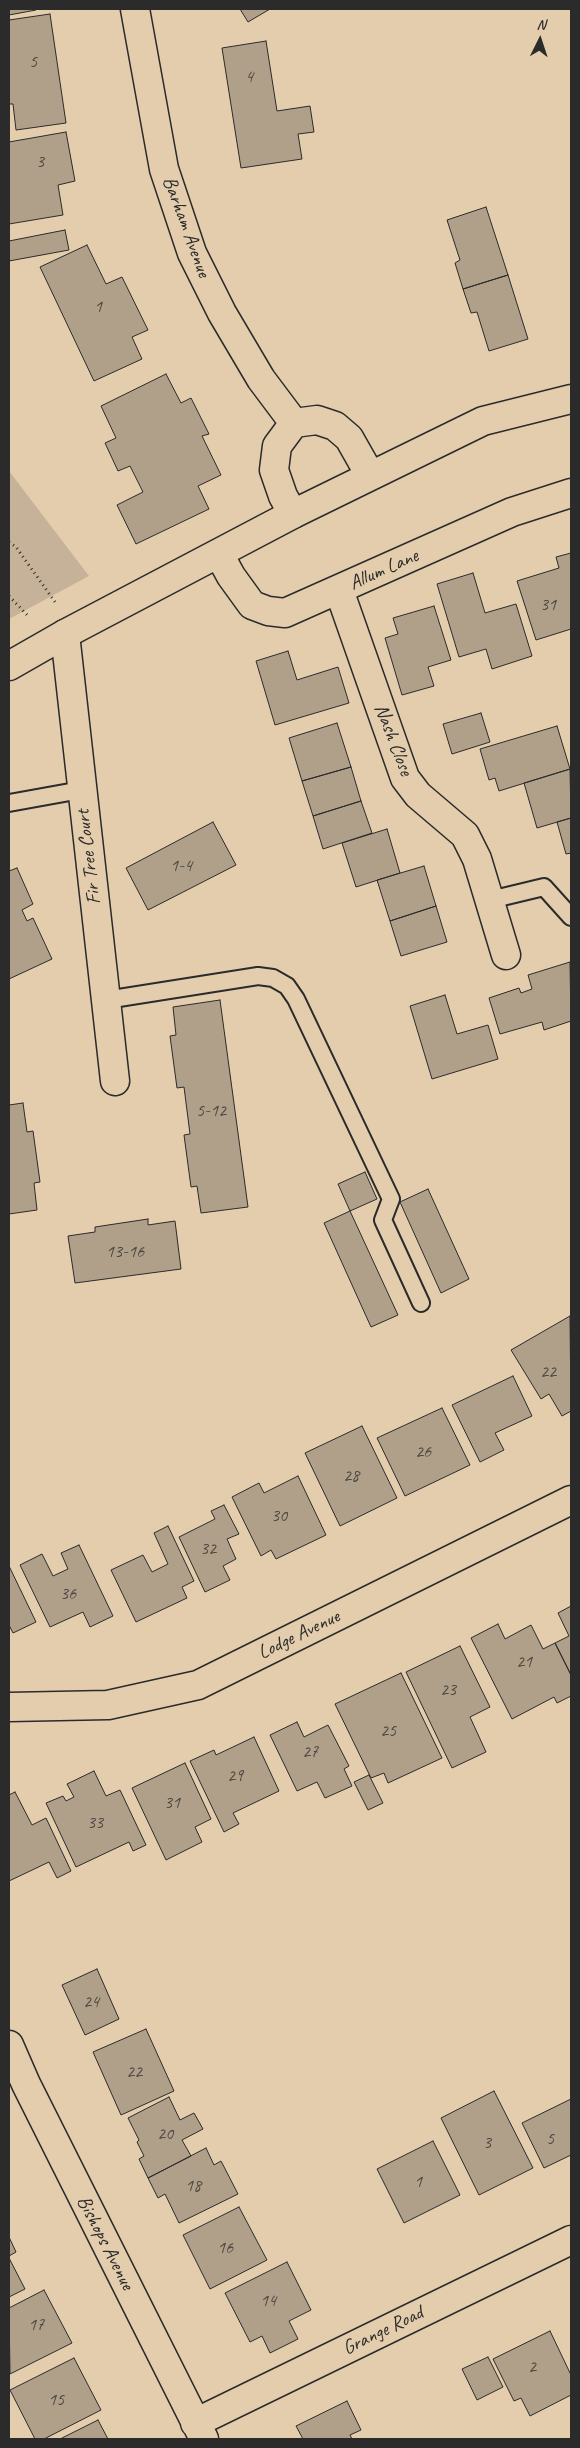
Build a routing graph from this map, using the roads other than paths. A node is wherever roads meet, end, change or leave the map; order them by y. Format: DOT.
graph roads {
  1 [pos="135,9"];
  2 [pos="571,399"];
  3 [pos="294,423"];
  4 [pos="370,475"];
  5 [pos="571,493"];
  6 [pos="293,514"];
  7 [pos="219,554"];
  8 [pos="338,590"];
  9 [pos="64,634"];
  10 [pos="9,666"];
  11 [pos="82,790"];
  12 [pos="9,803"];
  13 [pos="490,900"];
  14 [pos="571,917"];
  15 [pos="506,956"];
  16 [pos="106,1000"];
  17 [pos="115,1081"];
  18 [pos="421,1303"];
  19 [pos="571,1500"];
  20 [pos="9,1707"];
  21 [pos="9,2045"];
  22 [pos="571,2240"];
  23 [pos="200,2431"];
  1 -- 3 [label="street, Barham Avenue"];
  2 -- 4 [label="street"];
  3 -- 4 [label="street"];
  3 -- 6 [label="street"];
  4 -- 6 [label="street"];
  5 -- 8 [label="street, Allum Lane"];
  6 -- 7 [label="street"];
  7 -- 8 [label="street, Allum Lane"];
  7 -- 9 [label="street"];
  8 -- 13 [label="street, Nash Close"];
  9 -- 10 [label="street"];
  9 -- 11 [label="street, Fir Tree Court"];
  11 -- 12 [label="lane"];
  11 -- 16 [label="street, Fir Tree Court"];
  13 -- 14 [label="lane"];
  13 -- 15 [label="street, Nash Close"];
  16 -- 17 [label="street, Fir Tree Court"];
  16 -- 18 [label="lane"];
  19 -- 20 [label="street, Lodge Avenue"];
  21 -- 23 [label="street, Bishops Avenue"];
  22 -- 23 [label="street, Grange Road"];
}
